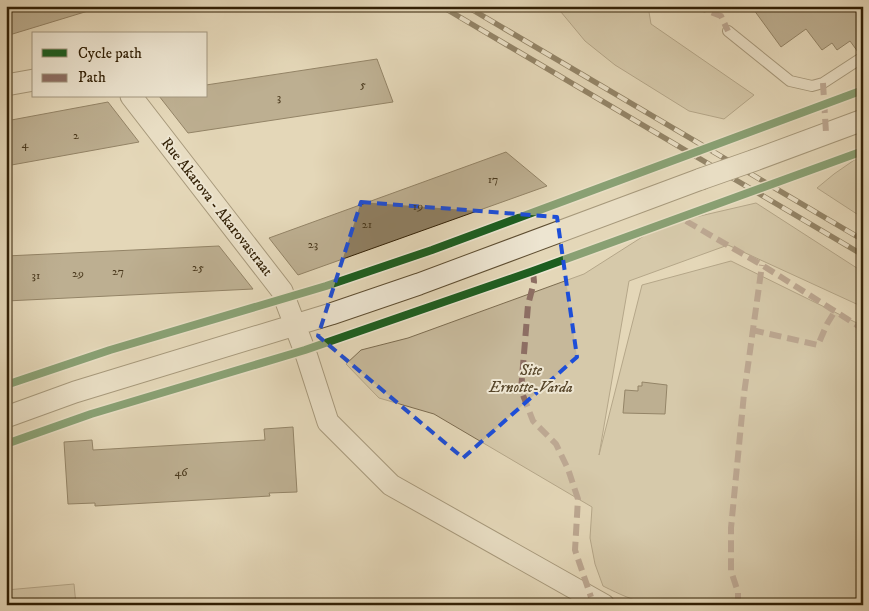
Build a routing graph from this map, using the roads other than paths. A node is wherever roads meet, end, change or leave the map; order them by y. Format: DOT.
graph roads {
  1 [pos="728,31"];
  2 [pos="863,57"];
  3 [pos="32,80"];
  4 [pos="6,85"];
  5 [pos="133,98"];
  6 [pos="863,120"];
  7 [pos="294,324"];
  8 [pos="6,417"];
  9 [pos="604,605"];
  1 -- 2 [label="lane"];
  3 -- 4 [label="street"];
  5 -- 7 [label="street, Rue Akarova - Akarovastraat"];
  6 -- 7 [label="street, bridge"];
  7 -- 8 [label="street"];
  7 -- 9 [label="street, Rue Akarova - Akarovastraat"];
}
